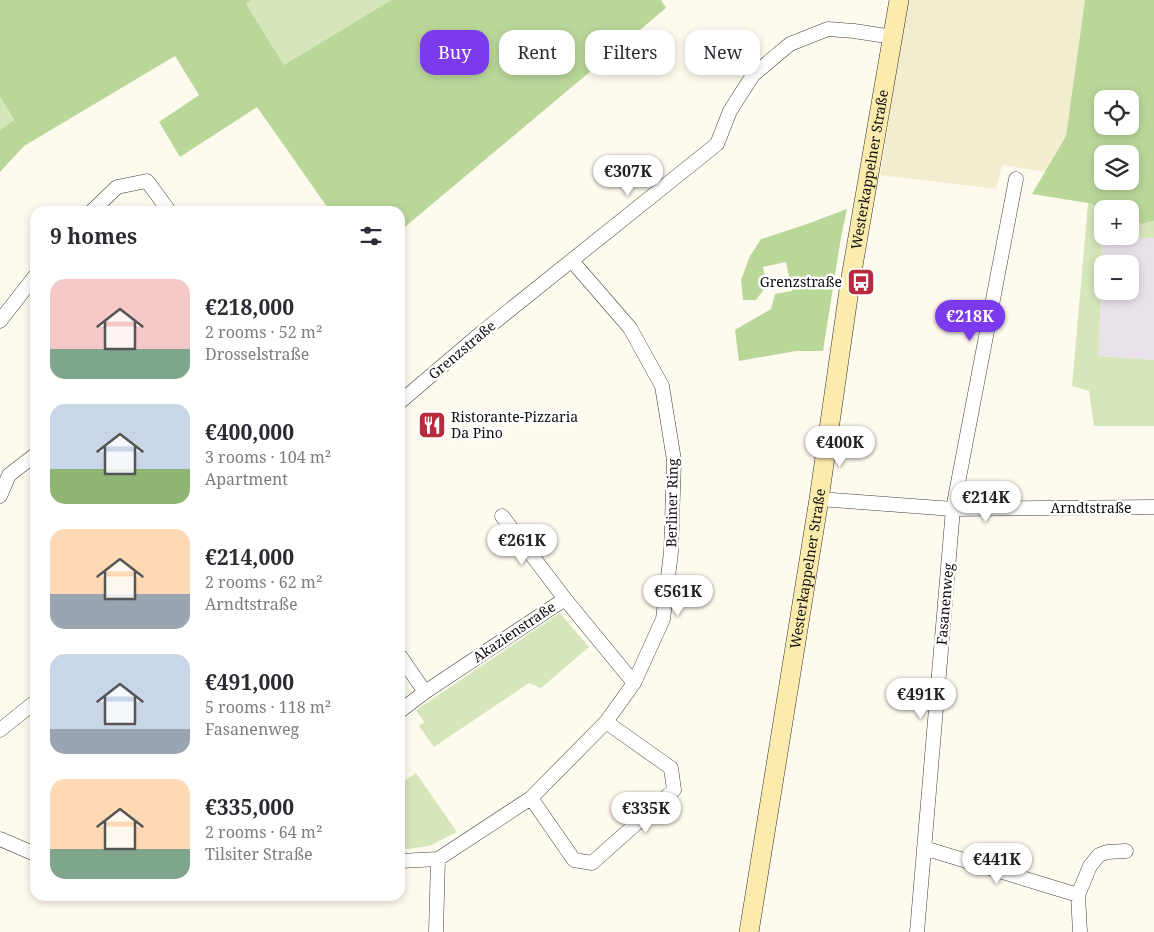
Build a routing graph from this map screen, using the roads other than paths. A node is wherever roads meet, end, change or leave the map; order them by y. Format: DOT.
graph roads {
  1 [pos="899,0"];
  2 [pos="893,37"];
  3 [pos="1016,179"];
  4 [pos="97,206"];
  5 [pos="165,206"];
  6 [pos="572,260"];
  7 [pos="30,283"];
  8 [pos="0,322"];
  9 [pos="405,398"];
  10 [pos="30,459"];
  11 [pos="4,473"];
  12 [pos="0,496"];
  13 [pos="819,499"];
  14 [pos="1154,507"];
  15 [pos="953,509"];
  16 [pos="502,516"];
  17 [pos="565,599"];
  18 [pos="405,663"];
  19 [pos="634,682"];
  20 [pos="425,692"];
  21 [pos="30,706"];
  22 [pos="405,707"];
  23 [pos="606,722"];
  24 [pos="0,730"];
  25 [pos="531,798"];
  26 [pos="0,839"];
  27 [pos="924,848"];
  28 [pos="1126,851"];
  29 [pos="30,852"];
  30 [pos="438,859"];
  31 [pos="405,861"];
  32 [pos="1078,895"];
  33 [pos="436,932"];
  34 [pos="749,932"];
  35 [pos="918,932"];
  36 [pos="1080,932"];
  1 -- 2 [label="main road, Westerkappelner Straße"];
  2 -- 6 [label="street, Grenzstraße"];
  2 -- 13 [label="main road, Westerkappelner Straße"];
  3 -- 15 [label="street, Fasanenweg"];
  4 -- 5 [label="street"];
  6 -- 9 [label="street, Grenzstraße"];
  6 -- 19 [label="street, Berliner Ring"];
  7 -- 8 [label="street"];
  10 -- 11 [label="street"];
  11 -- 12 [label="street"];
  13 -- 15 [label="street, Arndtstraße"];
  13 -- 34 [label="main road, Westerkappelner Straße"];
  14 -- 15 [label="street, Arndtstraße"];
  15 -- 27 [label="street, Fasanenweg"];
  16 -- 17 [label="street"];
  17 -- 19 [label="street, Akazienstraße"];
  17 -- 20 [label="street, Akazienstraße"];
  18 -- 20 [label="street"];
  19 -- 23 [label="street, Berliner Ring"];
  20 -- 22 [label="street, Akazienstraße"];
  21 -- 24 [label="street"];
  23 -- 25 [label="street, Berliner Ring"];
  23 -- 25 [label="street"];
  25 -- 30 [label="street, Berliner Ring"];
  26 -- 29 [label="street"];
  27 -- 32 [label="street"];
  27 -- 35 [label="street, Fasanenweg"];
  28 -- 32 [label="street"];
  30 -- 31 [label="street"];
  30 -- 33 [label="street"];
  32 -- 36 [label="street"];
}
